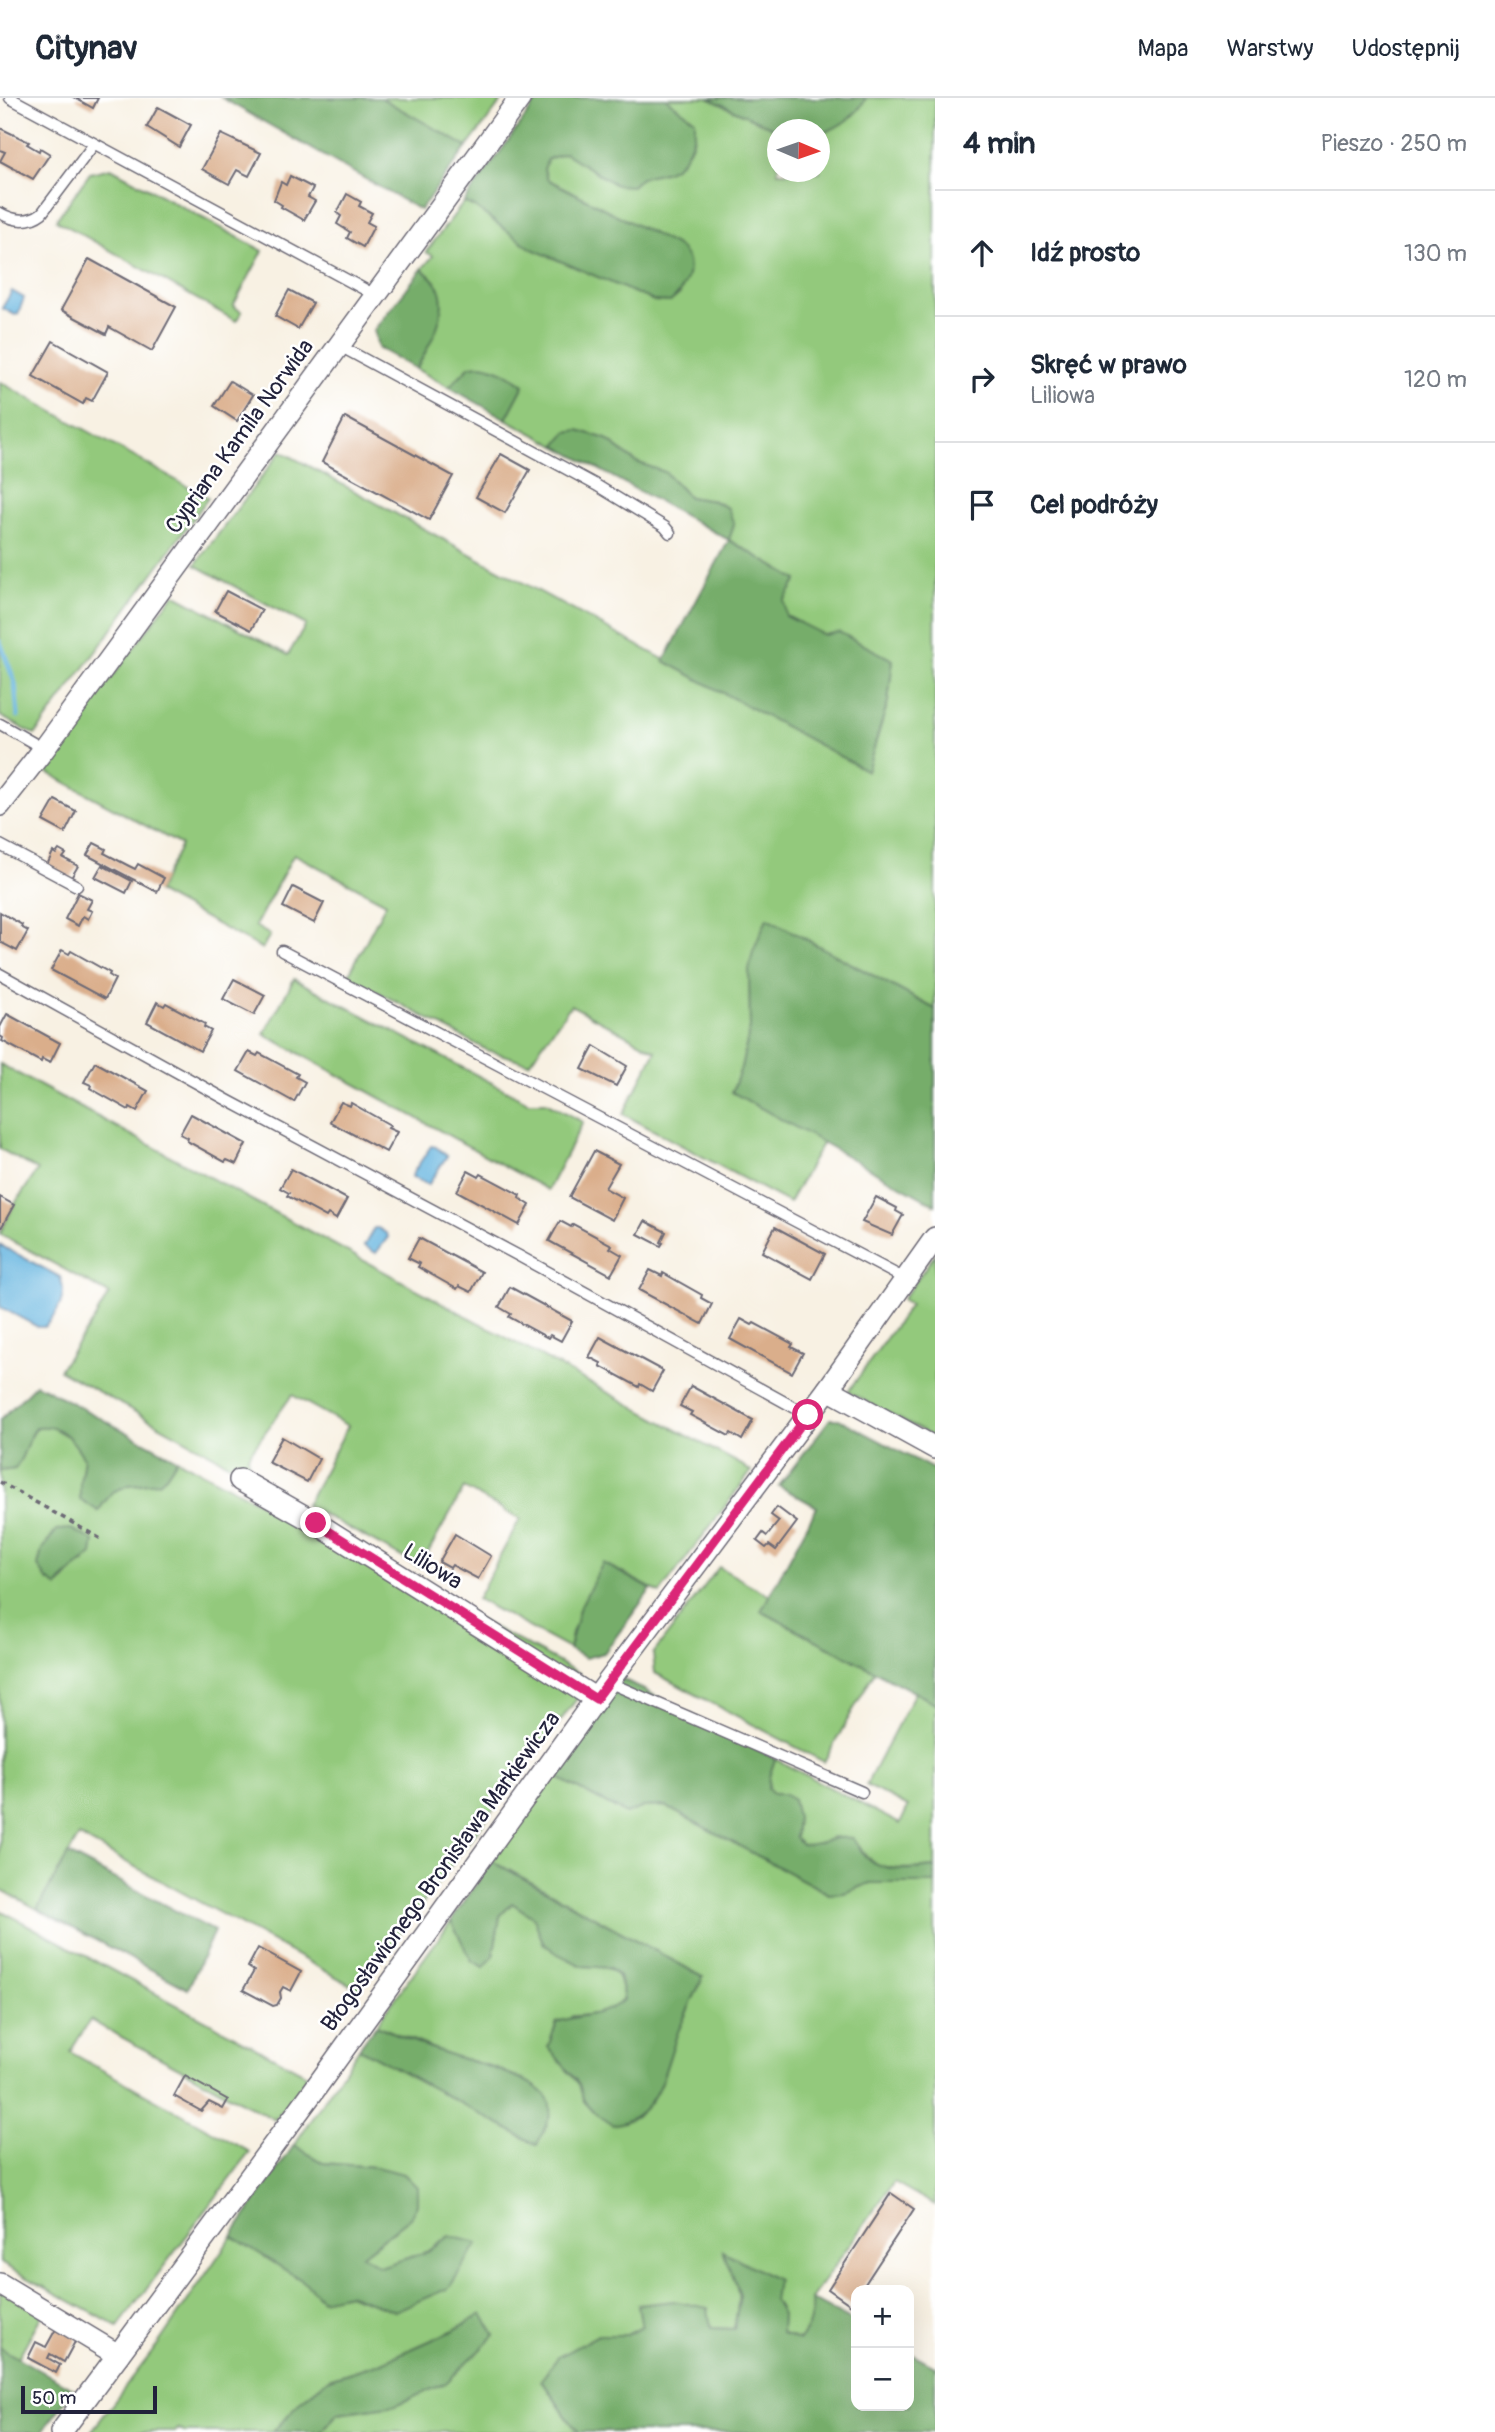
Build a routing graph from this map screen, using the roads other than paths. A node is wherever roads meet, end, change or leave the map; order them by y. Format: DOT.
graph roads {
  1 [pos="10,98"];
  2 [pos="520,98"];
  3 [pos="94,144"];
  4 [pos="0,213"];
  5 [pos="375,295"];
  6 [pos="338,345"];
  7 [pos="670,533"];
  8 [pos="0,724"];
  9 [pos="44,749"];
  10 [pos="0,804"];
  11 [pos="0,845"];
  12 [pos="77,886"];
  13 [pos="282,951"];
  14 [pos="0,974"];
  15 [pos="935,1238"];
  16 [pos="905,1279"];
  17 [pos="828,1390"];
  18 [pos="808,1415"];
  19 [pos="935,1448"];
  20 [pos="240,1480"];
  21 [pos="602,1691"];
  22 [pos="862,1793"];
  23 [pos="0,2284"];
  24 [pos="118,2355"];
  25 [pos="61,2432"];
  1 -- 3 [label="lane"];
  2 -- 5 [label="street, Cypriana Kamila Norwida"];
  3 -- 4 [label="lane"];
  3 -- 5 [label="lane"];
  5 -- 6 [label="street, Cypriana Kamila Norwida"];
  6 -- 7 [label="lane"];
  6 -- 9 [label="street, Cypriana Kamila Norwida"];
  8 -- 9 [label="lane"];
  9 -- 10 [label="street, Cypriana Kamila Norwida"];
  11 -- 12 [label="lane"];
  13 -- 16 [label="lane"];
  14 -- 18 [label="lane"];
  15 -- 16 [label="street, Błogosławionego Bronisława Markiewicza"];
  16 -- 17 [label="street, Błogosławionego Bronisława Markiewicza"];
  17 -- 18 [label="street, Błogosławionego Bronisława Markiewicza"];
  17 -- 19 [label="street"];
  18 -- 21 [label="street, Błogosławionego Bronisława Markiewicza"];
  20 -- 21 [label="street, Liliowa"];
  21 -- 22 [label="lane"];
  21 -- 24 [label="street, Błogosławionego Bronisława Markiewicza"];
  23 -- 24 [label="street"];
  24 -- 25 [label="street, Błogosławionego Bronisława Markiewicza"];
}
